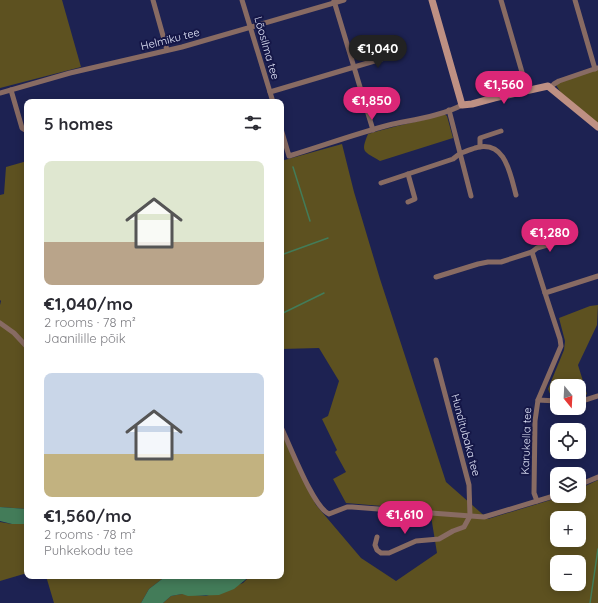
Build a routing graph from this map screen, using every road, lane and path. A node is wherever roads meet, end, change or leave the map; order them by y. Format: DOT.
graph roads {
  1 [pos="153,0"];
  2 [pos="242,0"];
  3 [pos="344,0"];
  4 [pos="432,0"];
  5 [pos="501,0"];
  6 [pos="575,0"];
  7 [pos="335,1"];
  8 [pos="250,27"];
  9 [pos="167,50"];
  10 [pos="398,54"];
  11 [pos="354,67"];
  12 [pos="597,68"];
  13 [pos="552,87"];
  14 [pos="11,90"];
  15 [pos="529,90"];
  16 [pos="270,92"];
  17 [pos="0,93"];
  18 [pos="272,99"];
  19 [pos="462,105"];
  20 [pos="449,110"];
  21 [pos="598,127"];
  22 [pos="24,130"];
  23 [pos="373,130"];
  24 [pos="501,131"];
  25 [pos="284,139"];
  26 [pos="480,147"];
  27 [pos="461,152"];
  28 [pos="408,174"];
  29 [pos="381,183"];
  30 [pos="516,195"];
  31 [pos="471,196"];
  32 [pos="408,202"];
  33 [pos="561,241"];
  34 [pos="532,252"];
  35 [pos="598,276"];
  36 [pos="436,277"];
  37 [pos="545,293"];
  38 [pos="0,323"];
  39 [pos="24,344"];
  40 [pos="436,360"];
  41 [pos="598,396"];
  42 [pos="538,400"];
  43 [pos="586,400"];
  44 [pos="550,401"];
  45 [pos="284,434"];
  46 [pos="598,477"];
  47 [pos="586,482"];
  48 [pos="550,497"];
  49 [pos="537,502"];
  50 [pos="470,516"];
  51 [pos="377,537"];
  1 -- 9 [label="street"];
  2 -- 8 [label="street, Lõosilma tee"];
  3 -- 7 [label="street, Helmiku tee"];
  4 -- 19 [label="street"];
  5 -- 15 [label="street"];
  6 -- 12 [label="street"];
  7 -- 8 [label="street, Helmiku tee"];
  7 -- 11 [label="street"];
  8 -- 9 [label="street, Helmiku tee"];
  8 -- 16 [label="street, Lõosilma tee"];
  9 -- 14 [label="street, Helmiku tee"];
  10 -- 11 [label="street"];
  11 -- 16 [label="street"];
  11 -- 23 [label="street"];
  12 -- 13 [label="street"];
  13 -- 15 [label="street"];
  13 -- 21 [label="street"];
  14 -- 17 [label="street, Helmiku tee"];
  14 -- 22 [label="street"];
  15 -- 19 [label="street"];
  16 -- 18 [label="street, Lõosilma tee"];
  19 -- 20 [label="street"];
  20 -- 23 [label="street"];
  20 -- 27 [label="street"];
  23 -- 25 [label="street"];
  24 -- 26 [label="street"];
  26 -- 27 [label="street"];
  26 -- 30 [label="street"];
  27 -- 28 [label="street"];
  27 -- 31 [label="street"];
  28 -- 29 [label="street"];
  28 -- 32 [label="street"];
  33 -- 34 [label="street"];
  34 -- 36 [label="street"];
  34 -- 37 [label="street, Karukella tee"];
  35 -- 37 [label="street"];
  37 -- 42 [label="street, Karukella tee"];
  38 -- 39 [label="street"];
  40 -- 50 [label="street, Hunditubaka tee"];
  41 -- 43 [label="street"];
  42 -- 44 [label="street"];
  42 -- 49 [label="street, Karukella tee"];
  45 -- 50 [label="street"];
  46 -- 47 [label="street"];
  48 -- 49 [label="street"];
  49 -- 50 [label="street"];
  50 -- 51 [label="street"];
}
